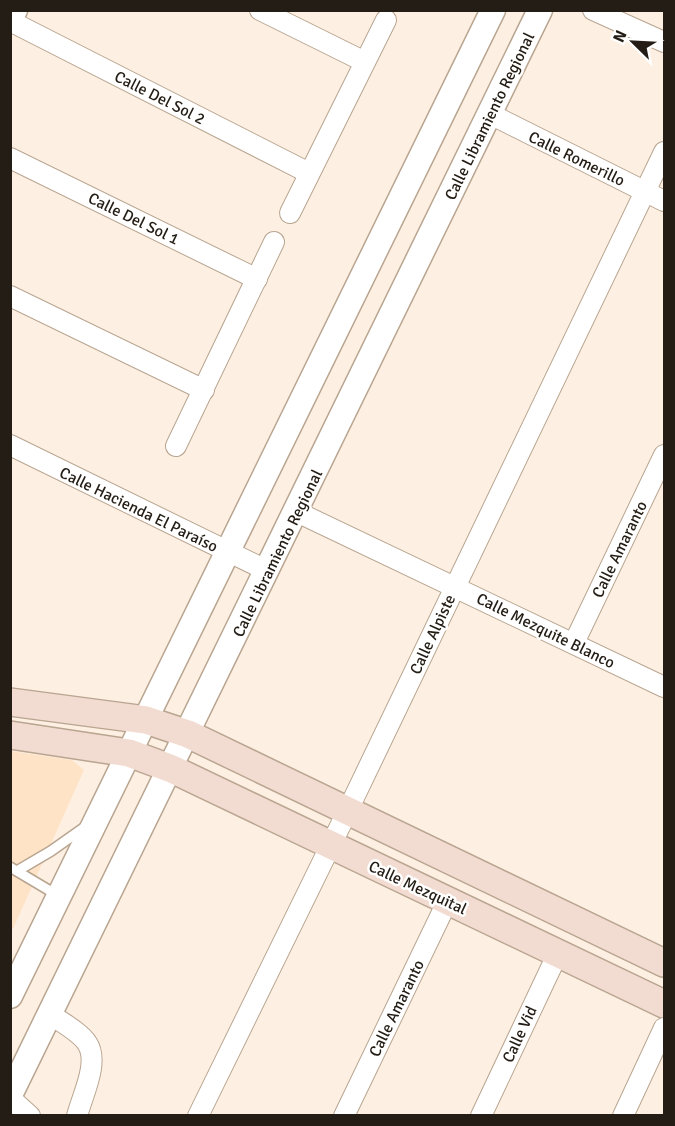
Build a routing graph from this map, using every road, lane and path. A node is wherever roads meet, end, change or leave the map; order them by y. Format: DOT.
graph roads {
  1 [pos="15,10"];
  2 [pos="260,10"];
  3 [pos="494,10"];
  4 [pos="540,10"];
  5 [pos="593,10"];
  6 [pos="386,20"];
  7 [pos="10,21"];
  8 [pos="664,42"];
  9 [pos="363,61"];
  10 [pos="490,114"];
  11 [pos="664,152"];
  12 [pos="10,158"];
  13 [pos="309,173"];
  14 [pos="645,191"];
  15 [pos="664,201"];
  16 [pos="290,213"];
  17 [pos="274,242"];
  18 [pos="257,279"];
  19 [pos="10,296"];
  20 [pos="204,390"];
  21 [pos="10,445"];
  22 [pos="177,446"];
  23 [pos="664,455"];
  24 [pos="297,512"];
  25 [pos="228,552"];
  26 [pos="268,571"];
  27 [pos="455,586"];
  28 [pos="574,643"];
  29 [pos="664,687"];
  30 [pos="10,702"];
  31 [pos="146,720"];
  32 [pos="188,734"];
  33 [pos="10,735"];
  34 [pos="129,753"];
  35 [pos="171,770"];
  36 [pos="348,810"];
  37 [pos="98,818"];
  38 [pos="331,846"];
  39 [pos="14,869"];
  40 [pos="59,897"];
  41 [pos="448,900"];
  42 [pos="558,953"];
  43 [pos="664,963"];
  44 [pos="10,996"];
  45 [pos="664,1004"];
  46 [pos="50,1014"];
  47 [pos="664,1028"];
  48 [pos="10,1096"];
  49 [pos="30,1116"];
  50 [pos="77,1116"];
  51 [pos="198,1116"];
  52 [pos="344,1116"];
  53 [pos="481,1116"];
  54 [pos="623,1116"];
  1 -- 7 [label="street"];
  2 -- 9 [label="street"];
  3 -- 25 [label="street"];
  4 -- 10 [label="street, Calle Libramiento Regional"];
  5 -- 8 [label="street"];
  6 -- 9 [label="street"];
  7 -- 13 [label="street, Calle Del Sol 2"];
  9 -- 13 [label="street"];
  10 -- 14 [label="street, Calle Romerillo"];
  10 -- 24 [label="street, Calle Libramiento Regional"];
  11 -- 14 [label="street, Calle Alpiste"];
  12 -- 18 [label="street, Calle Del Sol 1"];
  13 -- 16 [label="street"];
  14 -- 15 [label="street, Calle Romerillo"];
  14 -- 27 [label="street, Calle Alpiste"];
  17 -- 18 [label="street"];
  18 -- 20 [label="street"];
  19 -- 20 [label="street"];
  20 -- 22 [label="street"];
  21 -- 25 [label="street, Calle Hacienda El Paraíso"];
  23 -- 28 [label="street, Calle Amaranto"];
  24 -- 26 [label="street, Calle Libramiento Regional"];
  24 -- 27 [label="street, Calle Mezquite Blanco"];
  25 -- 26 [label="street, Calle Hacienda El Paraíso"];
  25 -- 31 [label="street"];
  26 -- 32 [label="street, Calle Libramiento Regional"];
  27 -- 28 [label="street, Calle Mezquite Blanco"];
  27 -- 36 [label="street, Calle Alpiste"];
  28 -- 29 [label="street, Calle Mezquite Blanco"];
  30 -- 31 [label="main road"];
  31 -- 32 [label="main road"];
  31 -- 34 [label="street"];
  32 -- 35 [label="street, Calle Libramiento Regional"];
  32 -- 36 [label="main road"];
  33 -- 34 [label="main road, Calle Mezquital"];
  34 -- 35 [label="main road, Calle Mezquital"];
  34 -- 37 [label="street"];
  35 -- 38 [label="main road, Calle Mezquital"];
  35 -- 46 [label="street, Calle Libramiento Regional"];
  36 -- 38 [label="street, Calle Alpiste"];
  36 -- 43 [label="main road"];
  37 -- 39 [label="lane"];
  37 -- 40 [label="street"];
  38 -- 41 [label="main road, Calle Mezquital"];
  38 -- 51 [label="street, Calle Alpiste"];
  39 -- 40 [label="lane"];
  40 -- 44 [label="street"];
  41 -- 42 [label="main road, Calle Mezquital"];
  41 -- 52 [label="street, Calle Amaranto"];
  42 -- 45 [label="main road, Calle Mezquital"];
  42 -- 53 [label="street, Calle Vid"];
  46 -- 48 [label="street, Calle Libramiento Regional"];
  46 -- 50 [label="street"];
  47 -- 54 [label="street"];
  48 -- 49 [label="street"];
}
